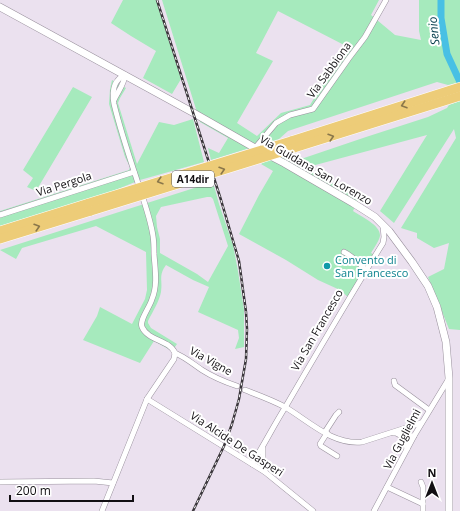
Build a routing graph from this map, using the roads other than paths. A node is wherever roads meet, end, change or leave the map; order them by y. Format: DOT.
graph roads {
  1 [pos="386,0"];
  2 [pos="0,7"];
  3 [pos="110,67"];
  4 [pos="125,75"];
  5 [pos="138,82"];
  6 [pos="115,83"];
  7 [pos="122,86"];
  8 [pos="460,87"];
  9 [pos="460,96"];
  10 [pos="443,97"];
  11 [pos="113,101"];
  12 [pos="255,148"];
  13 [pos="134,172"];
  14 [pos="90,207"];
  15 [pos="0,215"];
  16 [pos="383,225"];
  17 [pos="0,231"];
  18 [pos="0,239"];
  19 [pos="397,242"];
  20 [pos="383,243"];
  21 [pos="344,252"];
  22 [pos="366,270"];
  23 [pos="175,353"];
  24 [pos="449,378"];
  25 [pos="394,381"];
  26 [pos="237,386"];
  27 [pos="245,390"];
  28 [pos="146,399"];
  29 [pos="449,402"];
  30 [pos="433,404"];
  31 [pos="285,407"];
  32 [pos="429,410"];
  33 [pos="339,412"];
  34 [pos="421,423"];
  35 [pos="402,429"];
  36 [pos="326,433"];
  37 [pos="390,433"];
  38 [pos="400,435"];
  39 [pos="414,436"];
  40 [pos="264,446"];
  41 [pos="407,449"];
  42 [pos="337,456"];
  43 [pos="252,464"];
  44 [pos="265,472"];
  45 [pos="422,482"];
  46 [pos="113,483"];
  47 [pos="0,485"];
  48 [pos="388,487"];
  49 [pos="423,504"];
  50 [pos="102,511"];
  51 [pos="313,511"];
  52 [pos="374,511"];
  53 [pos="423,511"];
  54 [pos="449,511"];
  1 -- 12 [label="street, Via Sabbiona"];
  2 -- 3 [label="street"];
  3 -- 4 [label="street"];
  3 -- 6 [label="street"];
  4 -- 5 [label="street"];
  4 -- 6 [label="street"];
  4 -- 7 [label="street"];
  5 -- 7 [label="street"];
  5 -- 12 [label="street, Via Guidana San Lorenzo"];
  6 -- 11 [label="street"];
  7 -- 11 [label="street"];
  8 -- 10 [label="highway, A14dir"];
  9 -- 10 [label="highway, A14dir"];
  10 -- 14 [label="highway, A14dir, bridge"];
  11 -- 13 [label="street, Via Vigne"];
  12 -- 16 [label="street, Via Guidana San Lorenzo"];
  13 -- 15 [label="street, Via Pergola"];
  13 -- 23 [label="street, Via Vigne"];
  14 -- 17 [label="highway, A14dir"];
  18 -- 14 [label="highway, A14dir, one-way"];
  16 -- 19 [label="street, Via Guidana San Lorenzo"];
  16 -- 20 [label="street"];
  19 -- 20 [label="street"];
  19 -- 24 [label="street, Via Guidana San Lorenzo"];
  20 -- 22 [label="street, Via San Francesco"];
  21 -- 22 [label="street"];
  22 -- 31 [label="street, Via San Francesco"];
  23 -- 26 [label="street, Via Vigne"];
  23 -- 28 [label="street"];
  24 -- 29 [label="street, Via Guidana San Lorenzo"];
  24 -- 30 [label="street, Via Guglielmi"];
  25 -- 32 [label="street"];
  27 -- 31 [label="street"];
  28 -- 43 [label="street, Via Alcide De Gasperi"];
  28 -- 46 [label="street"];
  29 -- 30 [label="street"];
  29 -- 54 [label="street, Via Guidana San Lorenzo"];
  30 -- 32 [label="street, Via Guglielmi"];
  31 -- 36 [label="street"];
  31 -- 40 [label="street, Via San Francesco"];
  32 -- 34 [label="street, Via Guglielmi"];
  33 -- 36 [label="street"];
  34 -- 35 [label="street"];
  34 -- 39 [label="street, Via Guglielmi"];
  35 -- 37 [label="street"];
  35 -- 39 [label="street"];
  36 -- 37 [label="street"];
  36 -- 42 [label="street"];
  37 -- 38 [label="street"];
  38 -- 39 [label="street"];
  38 -- 41 [label="street"];
  39 -- 41 [label="street, Via Guglielmi"];
  40 -- 43 [label="street, Via San Francesco"];
  40 -- 44 [label="street, Via San Francesco"];
  41 -- 48 [label="street, Via Guglielmi"];
  43 -- 44 [label="street, Via Alcide De Gasperi"];
  44 -- 51 [label="street, Via Alcide De Gasperi"];
  45 -- 49 [label="street"];
  46 -- 47 [label="street"];
  46 -- 50 [label="street"];
  48 -- 49 [label="street"];
  48 -- 52 [label="street, Via Guglielmi"];
  49 -- 53 [label="street"];
}
